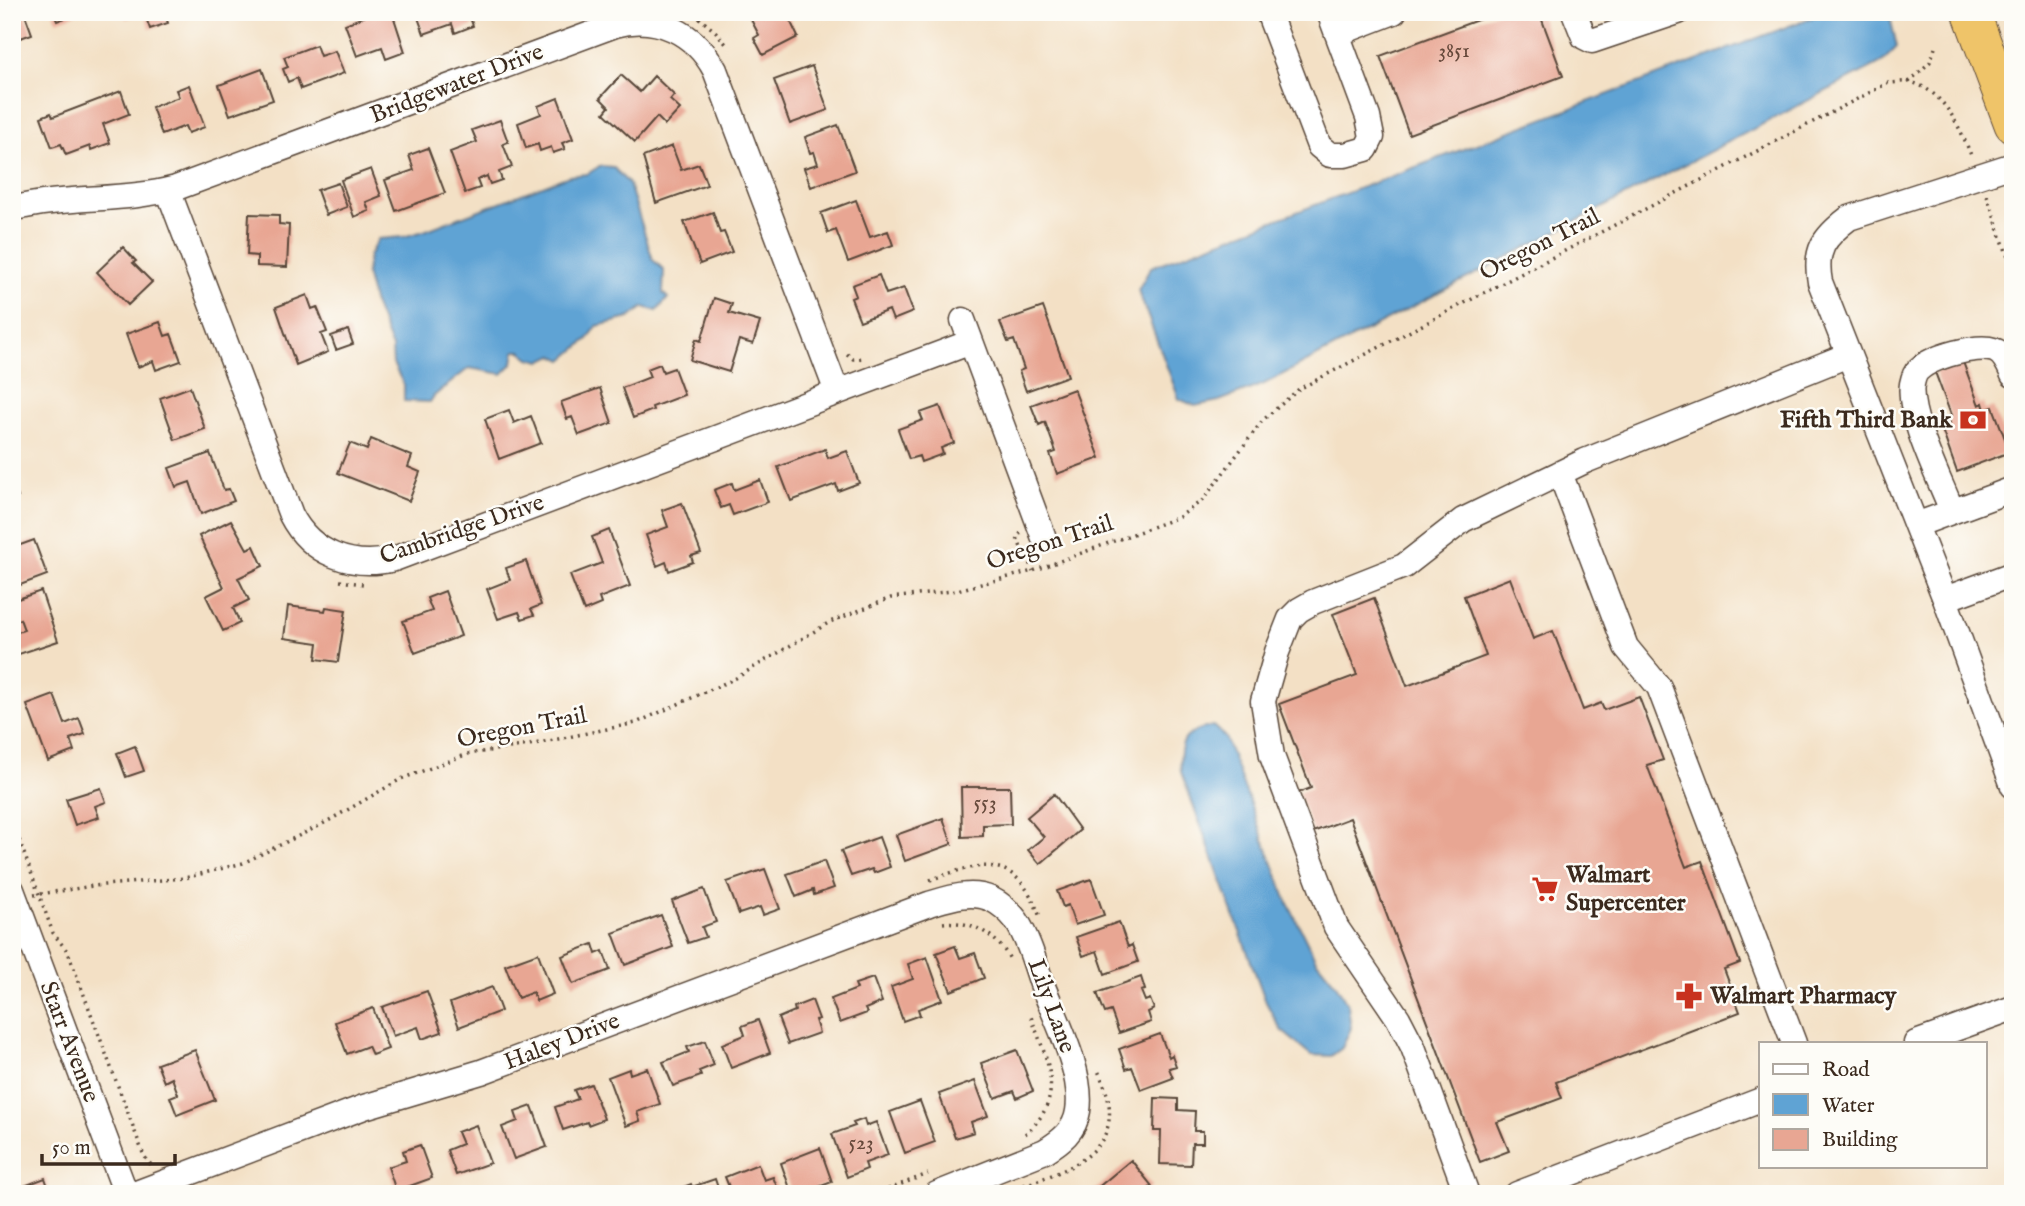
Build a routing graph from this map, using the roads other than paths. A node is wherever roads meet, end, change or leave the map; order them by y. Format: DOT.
graph roads {
  1 [pos="1268,12"];
  2 [pos="1394,12"];
  3 [pos="1574,12"];
  4 [pos="1678,12"];
  5 [pos="1971,12"];
  6 [pos="1333,23"];
  7 [pos="2013,124"];
  8 [pos="2013,165"];
  9 [pos="169,190"];
  10 [pos="12,209"];
  11 [pos="1848,355"];
  12 [pos="2013,375"];
  13 [pos="837,392"];
  14 [pos="1912,408"];
  15 [pos="1875,424"];
  16 [pos="1560,473"];
  17 [pos="2013,489"];
  18 [pos="1952,511"];
  19 [pos="1916,525"];
  20 [pos="1044,538"];
  21 [pos="2013,574"];
  22 [pos="1945,599"];
  23 [pos="2013,786"];
  24 [pos="12,890"];
  25 [pos="989,898"];
  26 [pos="2013,1008"];
  27 [pos="1794,1042"];
  28 [pos="1919,1042"];
  29 [pos="1759,1101"];
  30 [pos="936,1182"];
  31 [pos="126,1194"];
  32 [pos="134,1194"];
  33 [pos="1466,1194"];
  34 [pos="1517,1194"];
  1 -- 6 [label="street"];
  2 -- 6 [label="street"];
  3 -- 4 [label="street"];
  5 -- 7 [label="highway"];
  8 -- 11 [label="street"];
  9 -- 10 [label="street, Bridgewater Drive"];
  9 -- 13 [label="street, Bridgewater Drive"];
  9 -- 13 [label="street, Cambridge Drive"];
  11 -- 15 [label="street"];
  11 -- 16 [label="street"];
  12 -- 14 [label="street"];
  13 -- 20 [label="street, Cambridge Drive"];
  14 -- 15 [label="street"];
  14 -- 18 [label="street"];
  15 -- 19 [label="street"];
  16 -- 27 [label="street"];
  16 -- 33 [label="street"];
  17 -- 18 [label="street"];
  18 -- 19 [label="street"];
  19 -- 22 [label="street"];
  21 -- 22 [label="street"];
  22 -- 23 [label="street"];
  24 -- 31 [label="street, Starr Avenue"];
  25 -- 30 [label="street, Lily Lane"];
  25 -- 32 [label="street, Haley Drive"];
  26 -- 28 [label="street"];
  29 -- 34 [label="street"];
}
